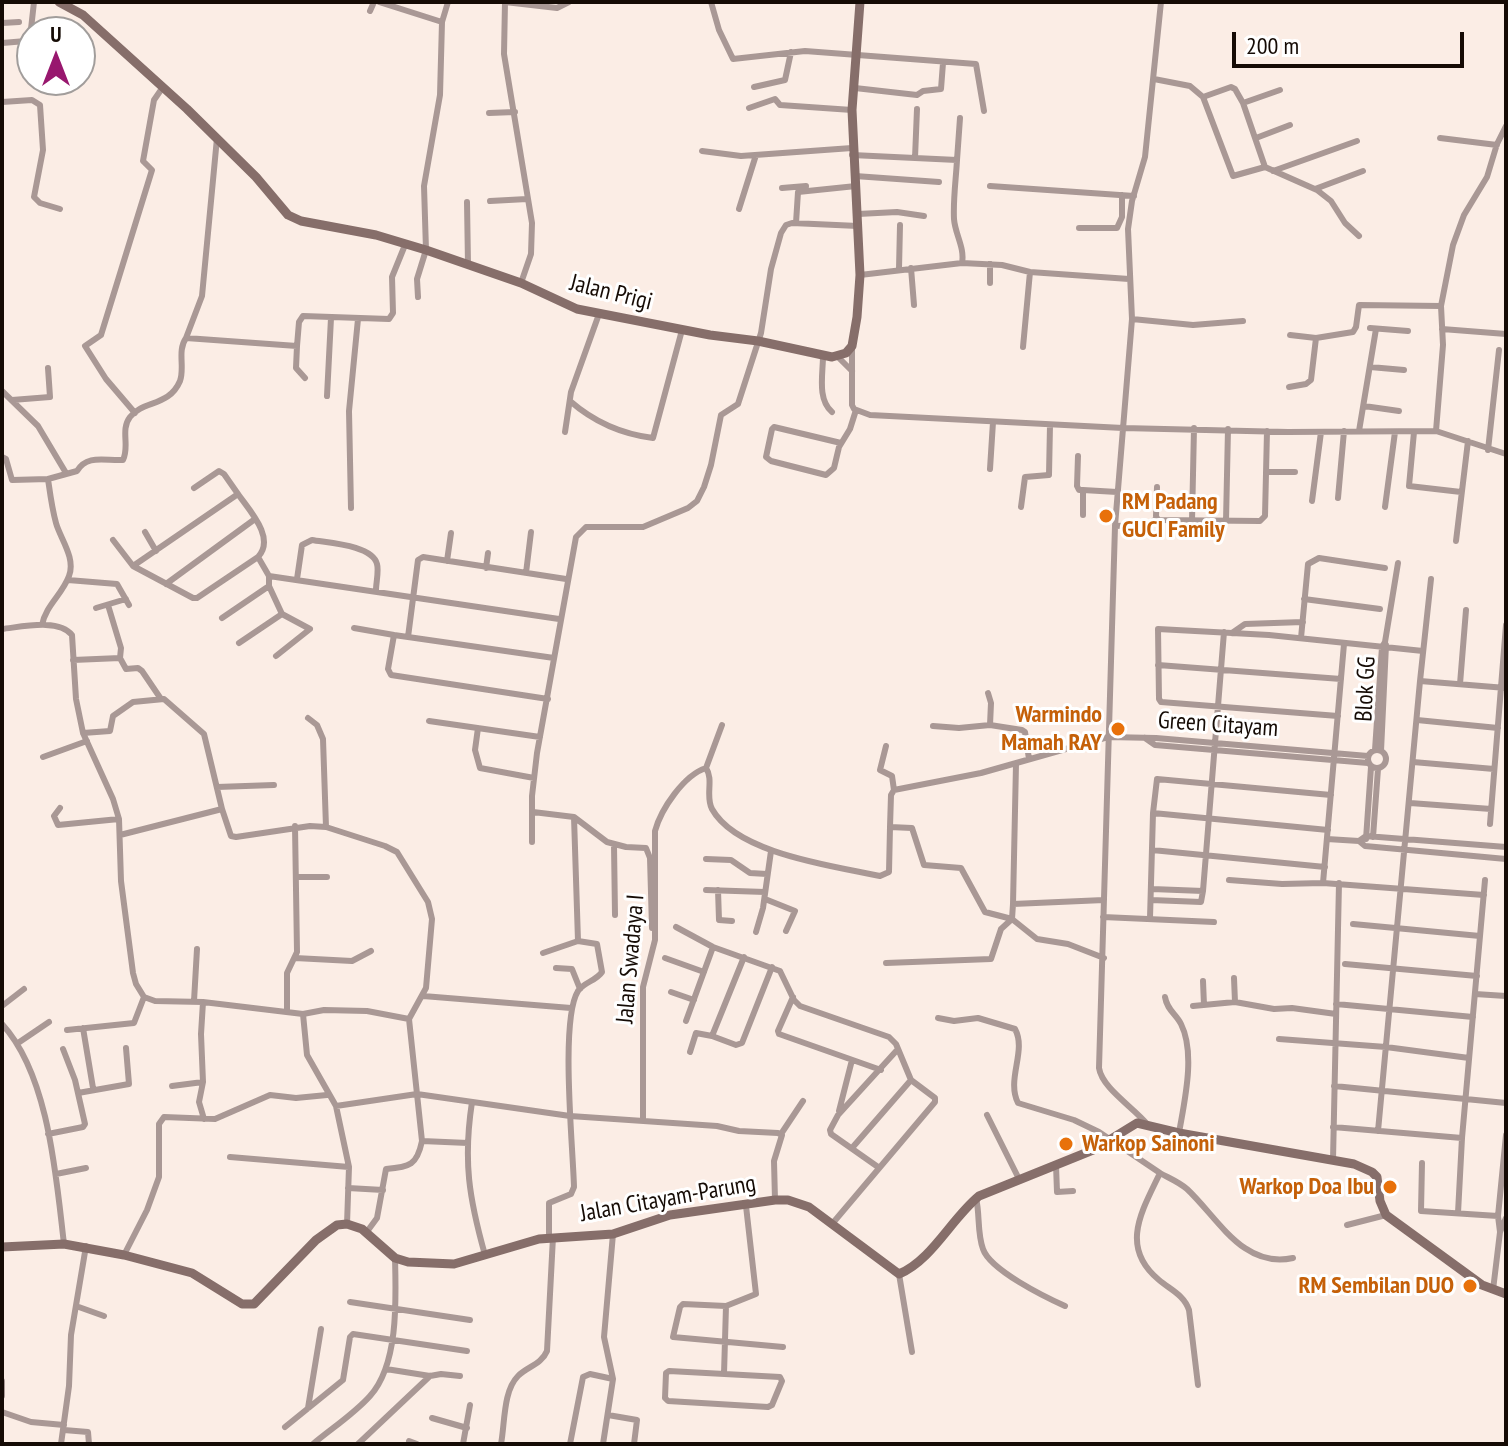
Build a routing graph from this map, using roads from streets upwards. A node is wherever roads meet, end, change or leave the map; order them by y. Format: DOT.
graph roads {
  1 [pos="34,2"];
  2 [pos="59,2"];
  3 [pos="376,2"];
  4 [pos="448,2"];
  5 [pos="505,2"];
  6 [pos="569,2"];
  7 [pos="711,2"];
  8 [pos="860,2"];
  9 [pos="1161,2"];
  10 [pos="370,11"];
  11 [pos="442,22"];
  12 [pos="2,43"];
  13 [pos="791,52"];
  14 [pos="854,56"];
  15 [pos="943,63"];
  16 [pos="1154,79"];
  17 [pos="163,87"];
  18 [pos="754,87"];
  19 [pos="855,88"];
  20 [pos="1280,90"];
  21 [pos="1203,97"];
  22 [pos="2,102"];
  23 [pos="1243,103"];
  24 [pos="749,108"];
  25 [pos="917,109"];
  26 [pos="852,110"];
  27 [pos="984,111"];
  28 [pos="515,112"];
  29 [pos="489,113"];
  30 [pos="960,118"];
  31 [pos="1290,125"];
  32 [pos="1506,126"];
  33 [pos="217,138"];
  34 [pos="1256,138"];
  35 [pos="1440,138"];
  36 [pos="1357,141"];
  37 [pos="1497,145"];
  38 [pos="702,151"];
  39 [pos="852,152"];
  40 [pos="756,155"];
  41 [pos="915,158"];
  42 [pos="957,160"];
  43 [pos="1265,167"];
  44 [pos="1273,171"];
  45 [pos="1363,171"];
  46 [pos="855,181"];
  47 [pos="939,182"];
  48 [pos="990,186"];
  49 [pos="782,188"];
  50 [pos="1315,189"];
  51 [pos="1122,195"];
  52 [pos="1134,196"];
  53 [pos="527,199"];
  54 [pos="490,201"];
  55 [pos="467,202"];
  56 [pos="60,209"];
  57 [pos="739,209"];
  58 [pos="858,214"];
  59 [pos="924,216"];
  60 [pos="796,223"];
  61 [pos="900,225"];
  62 [pos="858,226"];
  63 [pos="1079,228"];
  64 [pos="1359,236"];
  65 [pos="405,245"];
  66 [pos="426,250"];
  67 [pos="962,263"];
  68 [pos="990,264"];
  69 [pos="468,265"];
  70 [pos="911,268"];
  71 [pos="899,269"];
  72 [pos="1030,272"];
  73 [pos="860,275"];
  74 [pos="1129,279"];
  75 [pos="521,283"];
  76 [pos="990,283"];
  77 [pos="418,297"];
  78 [pos="914,305"];
  79 [pos="1441,306"];
  80 [pos="599,314"];
  81 [pos="331,318"];
  82 [pos="358,319"];
  83 [pos="1132,319"];
  84 [pos="1243,321"];
  85 [pos="1442,329"];
  86 [pos="682,330"];
  87 [pos="1408,331"];
  88 [pos="1506,334"];
  89 [pos="1290,335"];
  90 [pos="186,338"];
  91 [pos="1316,338"];
  92 [pos="758,341"];
  93 [pos="297,346"];
  94 [pos="852,346"];
  95 [pos="1023,347"];
  96 [pos="1499,350"];
  97 [pos="823,356"];
  98 [pos="838,357"];
  99 [pos="1370,367"];
  100 [pos="48,368"];
  101 [pos="1404,370"];
  102 [pos="852,371"];
  103 [pos="305,378"];
  104 [pos="1289,387"];
  105 [pos="2,391"];
  106 [pos="327,396"];
  107 [pos="12,400"];
  108 [pos="570,401"];
  109 [pos="1364,406"];
  110 [pos="856,410"];
  111 [pos="1399,411"];
  112 [pos="832,412"];
  113 [pos="135,413"];
  114 [pos="993,422"];
  115 [pos="1050,425"];
  116 [pos="1123,428"];
  117 [pos="1194,428"];
  118 [pos="1228,429"];
  119 [pos="1267,431"];
  120 [pos="1344,431"];
  121 [pos="1359,431"];
  122 [pos="1436,431"];
  123 [pos="565,432"];
  124 [pos="1321,432"];
  125 [pos="1395,432"];
  126 [pos="1414,432"];
  127 [pos="1468,441"];
  128 [pos="841,443"];
  129 [pos="1488,450"];
  130 [pos="1506,454"];
  131 [pos="1078,456"];
  132 [pos="2,457"];
  133 [pos="990,469"];
  134 [pos="1266,472"];
  135 [pos="1295,472"];
  136 [pos="66,473"];
  137 [pos="1049,475"];
  138 [pos="1059,475"];
  139 [pos="48,479"];
  140 [pos="1157,487"];
  141 [pos="194,488"];
  142 [pos="1083,490"];
  143 [pos="1117,492"];
  144 [pos="1461,492"];
  145 [pos="238,494"];
  146 [pos="1338,498"];
  147 [pos="1312,501"];
  148 [pos="1021,507"];
  149 [pos="1385,507"];
  150 [pos="351,508"];
  151 [pos="1083,515"];
  152 [pos="255,519"];
  153 [pos="1156,519"];
  154 [pos="1192,521"];
  155 [pos="1226,521"];
  156 [pos="1115,526"];
  157 [pos="145,532"];
  158 [pos="531,532"];
  159 [pos="451,533"];
  160 [pos="113,540"];
  161 [pos="1456,541"];
  162 [pos="156,551"];
  163 [pos="488,553"];
  164 [pos="258,557"];
  165 [pos="447,561"];
  166 [pos="1398,563"];
  167 [pos="133,566"];
  168 [pos="486,568"];
  169 [pos="1385,568"];
  170 [pos="526,573"];
  171 [pos="269,576"];
  172 [pos="297,579"];
  173 [pos="566,579"];
  174 [pos="1431,579"];
  175 [pos="68,580"];
  176 [pos="166,584"];
  177 [pos="269,586"];
  178 [pos="376,590"];
  179 [pos="413,598"];
  180 [pos="1304,599"];
  181 [pos="108,605"];
  182 [pos="96,608"];
  183 [pos="1380,609"];
  184 [pos="1466,610"];
  185 [pos="282,614"];
  186 [pos="222,618"];
  187 [pos="559,619"];
  188 [pos="1303,622"];
  189 [pos="42,625"];
  190 [pos="1506,625"];
  191 [pos="354,628"];
  192 [pos="2,629"];
  193 [pos="1228,632"];
  194 [pos="394,635"];
  195 [pos="408,637"];
  196 [pos="1301,638"];
  197 [pos="239,643"];
  198 [pos="1344,644"];
  199 [pos="1385,646"];
  200 [pos="1423,651"];
  201 [pos="276,656"];
  202 [pos="120,658"];
  203 [pos="554,658"];
  204 [pos="73,660"];
  205 [pos="1158,665"];
  206 [pos="1221,670"];
  207 [pos="1341,679"];
  208 [pos="1420,681"];
  209 [pos="1460,684"];
  210 [pos="1504,688"];
  211 [pos="988,693"];
  212 [pos="161,699"];
  213 [pos="548,699"];
  214 [pos="1218,705"];
  215 [pos="1338,716"];
  216 [pos="308,718"];
  217 [pos="1417,720"];
  218 [pos="429,721"];
  219 [pos="722,725"];
  220 [pos="990,725"];
  221 [pos="933,726"];
  222 [pos="478,728"];
  223 [pos="1498,728"];
  224 [pos="83,733"];
  225 [pos="540,737"];
  226 [pos="1108,737"];
  227 [pos="87,741"];
  228 [pos="886,746"];
  229 [pos="1215,746"];
  230 [pos="1378,751"];
  231 [pos="1335,754"];
  232 [pos="43,757"];
  233 [pos="1029,759"];
  234 [pos="1413,762"];
  235 [pos="1371,763"];
  236 [pos="1016,764"];
  237 [pos="706,768"];
  238 [pos="1494,769"];
  239 [pos="534,778"];
  240 [pos="1212,783"];
  241 [pos="274,785"];
  242 [pos="217,787"];
  243 [pos="894,790"];
  244 [pos="1331,795"];
  245 [pos="1410,803"];
  246 [pos="60,808"];
  247 [pos="222,809"];
  248 [pos="532,809"];
  249 [pos="1491,809"];
  250 [pos="1153,813"];
  251 [pos="574,817"];
  252 [pos="119,819"];
  253 [pos="1209,819"];
  254 [pos="1490,824"];
  255 [pos="295,826"];
  256 [pos="326,827"];
  257 [pos="890,827"];
  258 [pos="1328,830"];
  259 [pos="120,835"];
  260 [pos="1369,836"];
  261 [pos="1406,838"];
  262 [pos="1327,839"];
  263 [pos="532,842"];
  264 [pos="614,845"];
  265 [pos="1366,845"];
  266 [pos="1506,847"];
  267 [pos="1152,850"];
  268 [pos="771,851"];
  269 [pos="1405,851"];
  270 [pos="1206,854"];
  271 [pos="706,859"];
  272 [pos="1506,859"];
  273 [pos="1325,867"];
  274 [pos="767,874"];
  275 [pos="297,877"];
  276 [pos="327,877"];
  277 [pos="1229,880"];
  278 [pos="1485,880"];
  279 [pos="1323,883"];
  280 [pos="1339,883"];
  281 [pos="1401,887"];
  282 [pos="1152,889"];
  283 [pos="706,890"];
  284 [pos="718,890"];
  285 [pos="1203,891"];
  286 [pos="1484,895"];
  287 [pos="765,896"];
  288 [pos="1104,900"];
  289 [pos="1151,900"];
  290 [pos="1013,904"];
  291 [pos="615,915"];
  292 [pos="1103,917"];
  293 [pos="1150,918"];
  294 [pos="732,921"];
  295 [pos="1214,922"];
  296 [pos="1008,923"];
  297 [pos="1353,924"];
  298 [pos="676,927"];
  299 [pos="1398,928"];
  300 [pos="786,931"];
  301 [pos="756,932"];
  302 [pos="1480,936"];
  303 [pos="655,940"];
  304 [pos="578,941"];
  305 [pos="713,947"];
  306 [pos="197,949"];
  307 [pos="371,951"];
  308 [pos="543,953"];
  309 [pos="744,957"];
  310 [pos="295,958"];
  311 [pos="665,958"];
  312 [pos="1104,958"];
  313 [pos="886,963"];
  314 [pos="1345,964"];
  315 [pos="772,967"];
  316 [pos="556,968"];
  317 [pos="1394,968"];
  318 [pos="704,972"];
  319 [pos="1477,976"];
  320 [pos="1234,978"];
  321 [pos="1203,981"];
  322 [pos="24,989"];
  323 [pos="580,989"];
  324 [pos="671,992"];
  325 [pos="1475,994"];
  326 [pos="423,996"];
  327 [pos="1506,996"];
  328 [pos="144,997"];
  329 [pos="793,997"];
  330 [pos="1165,997"];
  331 [pos="694,1000"];
  332 [pos="194,1001"];
  333 [pos="203,1002"];
  334 [pos="1235,1002"];
  335 [pos="1336,1004"];
  336 [pos="1204,1005"];
  337 [pos="2,1006"];
  338 [pos="1193,1006"];
  339 [pos="571,1008"];
  340 [pos="1390,1009"];
  341 [pos="287,1012"];
  342 [pos="303,1014"];
  343 [pos="1336,1014"];
  344 [pos="1473,1017"];
  345 [pos="938,1018"];
  346 [pos="409,1019"];
  347 [pos="686,1021"];
  348 [pos="49,1022"];
  349 [pos="2,1024"];
  350 [pos="83,1028"];
  351 [pos="67,1030"];
  352 [pos="712,1036"];
  353 [pos="1279,1039"];
  354 [pos="1334,1042"];
  355 [pos="18,1043"];
  356 [pos="1386,1047"];
  357 [pos="126,1048"];
  358 [pos="63,1049"];
  359 [pos="898,1049"];
  360 [pos="690,1052"];
  361 [pos="1469,1058"];
  362 [pos="852,1060"];
  363 [pos="881,1070"];
  364 [pos="911,1080"];
  365 [pos="203,1082"];
  366 [pos="172,1086"];
  367 [pos="1334,1086"];
  368 [pos="93,1088"];
  369 [pos="1382,1090"];
  370 [pos="78,1093"];
  371 [pos="417,1094"];
  372 [pos="327,1095"];
  373 [pos="1465,1098"];
  374 [pos="803,1101"];
  375 [pos="472,1102"];
  376 [pos="1506,1103"];
  377 [pos="336,1106"];
  378 [pos="1133,1107"];
  379 [pos="838,1115"];
  380 [pos="987,1115"];
  381 [pos="570,1116"];
  382 [pos="204,1119"];
  383 [pos="643,1121"];
  384 [pos="1147,1124"];
  385 [pos="1333,1127"];
  386 [pos="1121,1131"];
  387 [pos="1378,1131"];
  388 [pos="1179,1133"];
  389 [pos="48,1134"];
  390 [pos="781,1134"];
  391 [pos="1506,1135"];
  392 [pos="1462,1138"];
  393 [pos="422,1141"];
  394 [pos="468,1143"];
  395 [pos="852,1148"];
  396 [pos="230,1157"];
  397 [pos="1333,1160"];
  398 [pos="1422,1163"];
  399 [pos="1056,1165"];
  400 [pos="349,1167"];
  401 [pos="878,1167"];
  402 [pos="86,1168"];
  403 [pos="1160,1173"];
  404 [pos="56,1174"];
  405 [pos="1019,1179"];
  406 [pos="348,1188"];
  407 [pos="383,1190"];
  408 [pos="1073,1191"];
  409 [pos="976,1198"];
  410 [pos="775,1200"];
  411 [pos="746,1206"];
  412 [pos="1458,1213"];
  413 [pos="1386,1215"];
  414 [pos="1502,1217"];
  415 [pos="347,1224"];
  416 [pos="832,1224"];
  417 [pos="1347,1225"];
  418 [pos="366,1233"];
  419 [pos="613,1234"];
  420 [pos="551,1238"];
  421 [pos="64,1244"];
  422 [pos="86,1246"];
  423 [pos="2,1247"];
  424 [pos="124,1255"];
  425 [pos="485,1255"];
  426 [pos="395,1258"];
  427 [pos="1293,1258"];
  428 [pos="899,1274"];
  429 [pos="1493,1290"];
  430 [pos="1506,1294"];
  431 [pos="350,1302"];
  432 [pos="76,1306"];
  433 [pos="726,1306"];
  434 [pos="1065,1306"];
  435 [pos="396,1309"];
  436 [pos="104,1316"];
  437 [pos="470,1320"];
  438 [pos="321,1329"];
  439 [pos="391,1340"];
  440 [pos="725,1342"];
  441 [pos="783,1347"];
  442 [pos="467,1351"];
  443 [pos="912,1352"];
  444 [pos="386,1369"];
  445 [pos="724,1374"];
  446 [pos="430,1376"];
  447 [pos="460,1376"];
  448 [pos="613,1379"];
  449 [pos="2,1381"];
  450 [pos="1198,1385"];
  451 [pos="311,1387"];
  452 [pos="331,1390"];
  453 [pos="2,1396"];
  454 [pos="470,1405"];
  455 [pos="308,1409"];
  456 [pos="2,1412"];
  457 [pos="608,1415"];
  458 [pos="432,1418"];
  459 [pos="285,1427"];
  460 [pos="64,1428"];
  461 [pos="467,1428"];
  462 [pos="409,1441"];
  463 [pos="61,1444"];
  464 [pos="89,1444"];
  465 [pos="313,1444"];
  466 [pos="358,1444"];
  467 [pos="417,1444"];
  468 [pos="463,1444"];
  469 [pos="501,1444"];
  470 [pos="570,1444"];
  471 [pos="603,1444"];
  472 [pos="634,1444"];
  1 -- 12 [label="street"];
  2 -- 17 [label="street, Jalan Prigi"];
  3 -- 10 [label="street"];
  3 -- 11 [label="street"];
  4 -- 11 [label="street"];
  5 -- 6 [label="street"];
  5 -- 28 [label="street"];
  7 -- 13 [label="street"];
  8 -- 14 [label="street"];
  9 -- 16 [label="street"];
  11 -- 66 [label="street"];
  13 -- 14 [label="street"];
  13 -- 18 [label="street"];
  14 -- 15 [label="street"];
  14 -- 19 [label="street"];
  15 -- 19 [label="street"];
  15 -- 27 [label="street"];
  16 -- 21 [label="street"];
  16 -- 52 [label="street"];
  17 -- 33 [label="street, Jalan Prigi"];
  17 -- 113 [label="street"];
  19 -- 26 [label="street"];
  20 -- 23 [label="street"];
  21 -- 23 [label="street"];
  21 -- 43 [label="street"];
  22 -- 56 [label="street"];
  23 -- 34 [label="street"];
  24 -- 26 [label="street"];
  25 -- 41 [label="street"];
  26 -- 39 [label="street"];
  28 -- 29 [label="street"];
  28 -- 53 [label="street"];
  30 -- 42 [label="street"];
  31 -- 34 [label="street"];
  32 -- 37 [label="street"];
  33 -- 65 [label="street, Jalan Prigi"];
  33 -- 90 [label="street"];
  34 -- 43 [label="street"];
  35 -- 37 [label="street"];
  36 -- 44 [label="street"];
  37 -- 79 [label="street"];
  38 -- 40 [label="street"];
  39 -- 40 [label="street"];
  39 -- 41 [label="street"];
  39 -- 46 [label="street"];
  40 -- 57 [label="street"];
  41 -- 42 [label="street"];
  42 -- 67 [label="street"];
  43 -- 44 [label="street"];
  44 -- 50 [label="street"];
  45 -- 50 [label="street"];
  46 -- 47 [label="street"];
  46 -- 49 [label="street"];
  46 -- 58 [label="street"];
  46 -- 60 [label="street"];
  48 -- 51 [label="street"];
  50 -- 64 [label="street"];
  51 -- 52 [label="street"];
  51 -- 63 [label="street"];
  52 -- 74 [label="street"];
  53 -- 54 [label="street"];
  53 -- 75 [label="street"];
  55 -- 69 [label="street"];
  58 -- 59 [label="street"];
  58 -- 62 [label="street"];
  60 -- 62 [label="street"];
  60 -- 92 [label="street"];
  61 -- 71 [label="street"];
  62 -- 73 [label="street"];
  65 -- 66 [label="street, Jalan Prigi"];
  65 -- 82 [label="street"];
  66 -- 69 [label="street, Jalan Prigi"];
  66 -- 77 [label="street"];
  67 -- 68 [label="street"];
  67 -- 70 [label="street"];
  68 -- 72 [label="street"];
  68 -- 76 [label="street"];
  69 -- 75 [label="street, Jalan Prigi"];
  70 -- 71 [label="street"];
  70 -- 78 [label="street"];
  71 -- 73 [label="street"];
  72 -- 74 [label="street"];
  72 -- 95 [label="street"];
  73 -- 94 [label="street"];
  74 -- 83 [label="street"];
  75 -- 80 [label="street, Jalan Prigi"];
  79 -- 85 [label="street"];
  79 -- 91 [label="street"];
  80 -- 86 [label="street, Jalan Prigi"];
  80 -- 108 [label="street"];
  81 -- 82 [label="street"];
  81 -- 93 [label="street"];
  81 -- 106 [label="street"];
  82 -- 150 [label="street"];
  83 -- 84 [label="street"];
  83 -- 116 [label="street"];
  85 -- 88 [label="street"];
  85 -- 122 [label="street"];
  86 -- 92 [label="street, Jalan Prigi"];
  86 -- 108 [label="street"];
  87 -- 99 [label="street"];
  89 -- 91 [label="street"];
  90 -- 93 [label="street"];
  90 -- 113 [label="street"];
  91 -- 104 [label="street"];
  92 -- 97 [label="street, Jalan Prigi"];
  92 -- 173 [label="street"];
  93 -- 103 [label="street"];
  94 -- 98 [label="street"];
  94 -- 102 [label="street"];
  96 -- 129 [label="street"];
  97 -- 98 [label="street, Jalan Prigi"];
  97 -- 112 [label="street"];
  98 -- 102 [label="street"];
  99 -- 101 [label="street"];
  99 -- 109 [label="street"];
  100 -- 107 [label="street"];
  102 -- 110 [label="street"];
  105 -- 107 [label="street"];
  107 -- 136 [label="street"];
  108 -- 123 [label="street"];
  109 -- 111 [label="street"];
  109 -- 121 [label="street"];
  110 -- 114 [label="street"];
  110 -- 128 [label="street"];
  113 -- 136 [label="street"];
  114 -- 115 [label="street"];
  114 -- 133 [label="street"];
  115 -- 116 [label="street"];
  115 -- 137 [label="street"];
  116 -- 117 [label="street"];
  116 -- 143 [label="street"];
  117 -- 118 [label="street"];
  117 -- 154 [label="street"];
  118 -- 119 [label="street"];
  118 -- 155 [label="street"];
  119 -- 124 [label="street"];
  119 -- 134 [label="street"];
  120 -- 121 [label="street"];
  120 -- 124 [label="street"];
  120 -- 146 [label="street"];
  121 -- 125 [label="street"];
  122 -- 126 [label="street"];
  122 -- 127 [label="street"];
  124 -- 147 [label="street"];
  125 -- 126 [label="street"];
  125 -- 149 [label="street"];
  126 -- 144 [label="street"];
  127 -- 129 [label="street"];
  127 -- 144 [label="street"];
  128 -- 128 [label="street"];
  129 -- 130 [label="street"];
  131 -- 142 [label="street"];
  132 -- 139 [label="street"];
  134 -- 135 [label="street"];
  134 -- 155 [label="street"];
  136 -- 139 [label="street"];
  137 -- 138 [label="street"];
  137 -- 148 [label="street"];
  139 -- 175 [label="street"];
  140 -- 153 [label="street"];
  141 -- 145 [label="street"];
  142 -- 143 [label="street"];
  142 -- 151 [label="street"];
  143 -- 156 [label="street"];
  144 -- 161 [label="street"];
  145 -- 152 [label="street"];
  145 -- 162 [label="street"];
  152 -- 164 [label="street"];
  152 -- 176 [label="street"];
  153 -- 154 [label="street"];
  153 -- 156 [label="street"];
  154 -- 155 [label="street"];
  156 -- 226 [label="street"];
  157 -- 162 [label="street"];
  158 -- 170 [label="street"];
  159 -- 165 [label="street"];
  160 -- 167 [label="street"];
  162 -- 167 [label="street"];
  163 -- 168 [label="street"];
  164 -- 171 [label="street"];
  164 -- 176 [label="street"];
  165 -- 168 [label="street"];
  165 -- 179 [label="street"];
  166 -- 199 [label="street, Blok GG"];
  167 -- 176 [label="street"];
  168 -- 170 [label="street"];
  169 -- 180 [label="street"];
  170 -- 173 [label="street"];
  171 -- 172 [label="street"];
  171 -- 177 [label="street"];
  172 -- 178 [label="street"];
  172 -- 178 [label="street"];
  173 -- 187 [label="street"];
  174 -- 200 [label="street"];
  175 -- 181 [label="street"];
  175 -- 189 [label="street"];
  177 -- 185 [label="street"];
  177 -- 186 [label="street"];
  178 -- 179 [label="street"];
  179 -- 187 [label="street"];
  179 -- 195 [label="street"];
  180 -- 183 [label="street"];
  180 -- 188 [label="street"];
  181 -- 182 [label="street"];
  181 -- 202 [label="street"];
  184 -- 209 [label="street"];
  185 -- 197 [label="street"];
  185 -- 201 [label="street"];
  187 -- 203 [label="street"];
  188 -- 193 [label="street"];
  188 -- 196 [label="street"];
  189 -- 192 [label="street"];
  189 -- 204 [label="street"];
  190 -- 210 [label="street"];
  191 -- 194 [label="street"];
  193 -- 196 [label="street"];
  193 -- 205 [label="street"];
  193 -- 206 [label="street"];
  194 -- 195 [label="street"];
  194 -- 213 [label="street"];
  195 -- 203 [label="street"];
  196 -- 198 [label="street"];
  198 -- 199 [label="street"];
  198 -- 207 [label="street"];
  199 -- 200 [label="street"];
  199 -- 230 [label="street, Blok GG"];
  200 -- 208 [label="street"];
  202 -- 204 [label="street"];
  202 -- 212 [label="street"];
  203 -- 213 [label="street"];
  204 -- 224 [label="street"];
  205 -- 206 [label="street"];
  205 -- 214 [label="street"];
  206 -- 207 [label="street"];
  206 -- 214 [label="street"];
  207 -- 215 [label="street"];
  208 -- 209 [label="street"];
  208 -- 217 [label="street"];
  209 -- 210 [label="street"];
  210 -- 223 [label="street"];
  211 -- 220 [label="street"];
  212 -- 224 [label="street"];
  212 -- 242 [label="street"];
  213 -- 225 [label="street"];
  214 -- 215 [label="street"];
  214 -- 229 [label="street"];
  215 -- 231 [label="street"];
  216 -- 256 [label="street"];
  217 -- 223 [label="street"];
  217 -- 234 [label="street"];
  218 -- 222 [label="street"];
  219 -- 237 [label="street"];
  220 -- 221 [label="street"];
  220 -- 233 [label="street"];
  222 -- 225 [label="street"];
  222 -- 239 [label="street"];
  223 -- 238 [label="street"];
  224 -- 227 [label="street"];
  225 -- 239 [label="street"];
  226 -- 229 [label="street, Green Citayam"];
  226 -- 233 [label="street, Green Citayam"];
  226 -- 288 [label="street"];
  227 -- 232 [label="street"];
  227 -- 252 [label="street"];
  228 -- 243 [label="street"];
  229 -- 231 [label="street, Green Citayam"];
  229 -- 240 [label="street"];
  230 -- 235 [label="street"];
  230 -- 235 [label="street, Blok GG"];
  231 -- 235 [label="street, Green Citayam"];
  231 -- 244 [label="street"];
  233 -- 236 [label="street, Green Citayam"];
  234 -- 238 [label="street"];
  234 -- 245 [label="street"];
  235 -- 260 [label="street"];
  236 -- 243 [label="street, Green Citayam"];
  236 -- 290 [label="street"];
  237 -- 268 [label="street"];
  237 -- 303 [label="street, Jalan Swadaya I"];
  238 -- 249 [label="street"];
  239 -- 248 [label="street"];
  240 -- 244 [label="street"];
  240 -- 250 [label="street"];
  240 -- 253 [label="street"];
  241 -- 242 [label="street"];
  242 -- 247 [label="street"];
  243 -- 257 [label="street"];
  244 -- 258 [label="street"];
  245 -- 249 [label="street"];
  245 -- 261 [label="street"];
  246 -- 252 [label="street"];
  247 -- 255 [label="street"];
  247 -- 259 [label="street"];
  248 -- 251 [label="street"];
  248 -- 263 [label="street"];
  249 -- 254 [label="street"];
  250 -- 253 [label="street"];
  250 -- 267 [label="street"];
  251 -- 264 [label="street"];
  251 -- 304 [label="street"];
  252 -- 259 [label="street"];
  253 -- 258 [label="street"];
  253 -- 270 [label="street"];
  255 -- 256 [label="street"];
  255 -- 275 [label="street"];
  256 -- 326 [label="street"];
  257 -- 268 [label="street"];
  257 -- 296 [label="street"];
  258 -- 262 [label="street"];
  259 -- 328 [label="street"];
  260 -- 261 [label="street"];
  260 -- 265 [label="street"];
  260 -- 265 [label="street"];
  261 -- 266 [label="street"];
  261 -- 269 [label="street"];
  262 -- 265 [label="street"];
  262 -- 273 [label="street"];
  264 -- 291 [label="street"];
  264 -- 303 [label="street"];
  265 -- 269 [label="street"];
  267 -- 270 [label="street"];
  267 -- 282 [label="street"];
  268 -- 274 [label="street"];
  269 -- 272 [label="street"];
  269 -- 281 [label="street"];
  270 -- 273 [label="street"];
  270 -- 285 [label="street"];
  271 -- 274 [label="street"];
  273 -- 279 [label="street"];
  274 -- 287 [label="street"];
  275 -- 276 [label="street"];
  275 -- 310 [label="street"];
  277 -- 279 [label="street"];
  278 -- 286 [label="street"];
  279 -- 280 [label="street"];
  280 -- 281 [label="street"];
  280 -- 335 [label="street"];
  281 -- 286 [label="street"];
  281 -- 299 [label="street"];
  282 -- 285 [label="street"];
  282 -- 289 [label="street"];
  283 -- 284 [label="street"];
  284 -- 287 [label="street"];
  284 -- 294 [label="street"];
  285 -- 289 [label="street"];
  286 -- 302 [label="street"];
  287 -- 300 [label="street"];
  287 -- 301 [label="street"];
  288 -- 290 [label="street"];
  288 -- 292 [label="street"];
  289 -- 293 [label="street"];
  290 -- 296 [label="street"];
  292 -- 293 [label="street"];
  292 -- 312 [label="street"];
  293 -- 295 [label="street"];
  296 -- 312 [label="street"];
  296 -- 313 [label="street"];
  297 -- 299 [label="street"];
  298 -- 305 [label="street"];
  299 -- 302 [label="street"];
  299 -- 317 [label="street"];
  302 -- 319 [label="street"];
  303 -- 383 [label="street, Jalan Swadaya I"];
  304 -- 308 [label="street"];
  304 -- 323 [label="street"];
  305 -- 309 [label="street"];
  305 -- 318 [label="street"];
  306 -- 332 [label="street"];
  307 -- 310 [label="street"];
  309 -- 315 [label="street"];
  309 -- 352 [label="street"];
  310 -- 341 [label="street"];
  311 -- 318 [label="street"];
  312 -- 378 [label="street"];
  314 -- 317 [label="street"];
  315 -- 329 [label="street"];
  315 -- 352 [label="street"];
  316 -- 323 [label="street"];
  317 -- 319 [label="street"];
  317 -- 340 [label="street"];
  318 -- 331 [label="street"];
  319 -- 325 [label="street"];
  320 -- 334 [label="street"];
  321 -- 336 [label="street"];
  322 -- 337 [label="street"];
  323 -- 339 [label="street"];
  324 -- 331 [label="street"];
  325 -- 327 [label="street"];
  325 -- 344 [label="street"];
  326 -- 339 [label="street"];
  326 -- 346 [label="street"];
  328 -- 332 [label="street"];
  328 -- 350 [label="street"];
  329 -- 359 [label="street"];
  329 -- 362 [label="street"];
  330 -- 388 [label="street"];
  331 -- 347 [label="street"];
  332 -- 333 [label="street"];
  333 -- 341 [label="street"];
  333 -- 365 [label="street"];
  334 -- 336 [label="street"];
  334 -- 343 [label="street"];
  335 -- 340 [label="street"];
  335 -- 343 [label="street"];
  336 -- 338 [label="street"];
  339 -- 381 [label="street"];
  340 -- 344 [label="street"];
  340 -- 356 [label="street"];
  341 -- 342 [label="street"];
  342 -- 346 [label="street"];
  342 -- 372 [label="street"];
  343 -- 354 [label="street"];
  344 -- 361 [label="street"];
  345 -- 386 [label="street"];
  346 -- 371 [label="street"];
  348 -- 355 [label="street"];
  349 -- 355 [label="street"];
  350 -- 351 [label="street"];
  350 -- 368 [label="street"];
  352 -- 360 [label="street"];
  353 -- 354 [label="street"];
  354 -- 356 [label="street"];
  354 -- 367 [label="street"];
  355 -- 389 [label="street"];
  356 -- 361 [label="street"];
  356 -- 369 [label="street"];
  357 -- 368 [label="street"];
  358 -- 370 [label="street"];
  359 -- 363 [label="street"];
  359 -- 364 [label="street"];
  361 -- 373 [label="street"];
  362 -- 363 [label="street"];
  362 -- 379 [label="street"];
  363 -- 379 [label="street"];
  364 -- 395 [label="street"];
  364 -- 401 [label="street"];
  365 -- 366 [label="street"];
  365 -- 382 [label="street"];
  367 -- 369 [label="street"];
  367 -- 385 [label="street"];
  368 -- 370 [label="street"];
  369 -- 373 [label="street"];
  369 -- 387 [label="street"];
  370 -- 389 [label="street"];
  371 -- 375 [label="street"];
  371 -- 377 [label="street"];
  371 -- 393 [label="street"];
  372 -- 377 [label="street"];
  372 -- 382 [label="street"];
  373 -- 376 [label="street"];
  373 -- 392 [label="street"];
  374 -- 390 [label="street"];
  375 -- 381 [label="street"];
  375 -- 394 [label="street"];
  377 -- 400 [label="street"];
  378 -- 384 [label="street"];
  378 -- 386 [label="street"];
  379 -- 395 [label="street"];
  380 -- 405 [label="street"];
  381 -- 383 [label="street"];
  381 -- 420 [label="street"];
  382 -- 424 [label="street"];
  383 -- 390 [label="street"];
  384 -- 386 [label="street"];
  384 -- 388 [label="street"];
  385 -- 387 [label="street"];
  385 -- 397 [label="street"];
  386 -- 399 [label="street"];
  386 -- 403 [label="street"];
  387 -- 392 [label="street"];
  388 -- 397 [label="street"];
  389 -- 404 [label="street"];
  390 -- 410 [label="street"];
  391 -- 414 [label="street"];
  392 -- 412 [label="street"];
  393 -- 394 [label="street"];
  393 -- 407 [label="street"];
  394 -- 425 [label="street"];
  395 -- 401 [label="street"];
  396 -- 400 [label="street"];
  397 -- 413 [label="street"];
  398 -- 412 [label="street"];
  399 -- 405 [label="street"];
  399 -- 408 [label="street"];
  400 -- 406 [label="street"];
  401 -- 416 [label="street"];
  402 -- 404 [label="street"];
  403 -- 427 [label="street"];
  403 -- 450 [label="street"];
  404 -- 421 [label="street"];
  405 -- 409 [label="street"];
  406 -- 407 [label="street"];
  406 -- 415 [label="street"];
  407 -- 418 [label="street"];
  409 -- 428 [label="street"];
  409 -- 434 [label="street"];
  410 -- 411 [label="street, Jalan Citayam-Parung"];
  410 -- 416 [label="street, Jalan Citayam-Parung"];
  411 -- 419 [label="street, Jalan Citayam-Parung"];
  411 -- 433 [label="street"];
  412 -- 414 [label="street"];
  413 -- 417 [label="street"];
  413 -- 429 [label="street"];
  414 -- 429 [label="street"];
  415 -- 418 [label="street"];
  415 -- 424 [label="street"];
  416 -- 428 [label="street, Jalan Citayam-Parung"];
  418 -- 426 [label="street"];
  419 -- 420 [label="street, Jalan Citayam-Parung"];
  419 -- 448 [label="street"];
  420 -- 425 [label="street, Jalan Citayam-Parung"];
  420 -- 469 [label="street"];
  421 -- 422 [label="street"];
  421 -- 423 [label="street"];
  422 -- 424 [label="street"];
  422 -- 432 [label="street"];
  425 -- 426 [label="street, Jalan Citayam-Parung"];
  426 -- 435 [label="street"];
  428 -- 443 [label="street"];
  429 -- 430 [label="street"];
  431 -- 435 [label="street"];
  432 -- 436 [label="street"];
  432 -- 460 [label="street"];
  433 -- 440 [label="street"];
  433 -- 440 [label="street"];
  435 -- 437 [label="street"];
  435 -- 439 [label="street"];
  438 -- 451 [label="street"];
  439 -- 442 [label="street"];
  439 -- 444 [label="street"];
  439 -- 452 [label="street"];
  440 -- 441 [label="street"];
  440 -- 445 [label="street"];
  444 -- 446 [label="street"];
  444 -- 465 [label="street"];
  445 -- 445 [label="street"];
  446 -- 447 [label="street"];
  446 -- 466 [label="street"];
  448 -- 457 [label="street"];
  448 -- 470 [label="street"];
  449 -- 453 [label="street"];
  451 -- 452 [label="street"];
  451 -- 455 [label="street"];
  452 -- 455 [label="street"];
  454 -- 461 [label="street"];
  455 -- 459 [label="street"];
  456 -- 460 [label="street"];
  457 -- 471 [label="street"];
  457 -- 472 [label="street"];
  458 -- 461 [label="street"];
  460 -- 463 [label="street"];
  460 -- 464 [label="street"];
  461 -- 468 [label="street"];
  462 -- 467 [label="street"];
}
